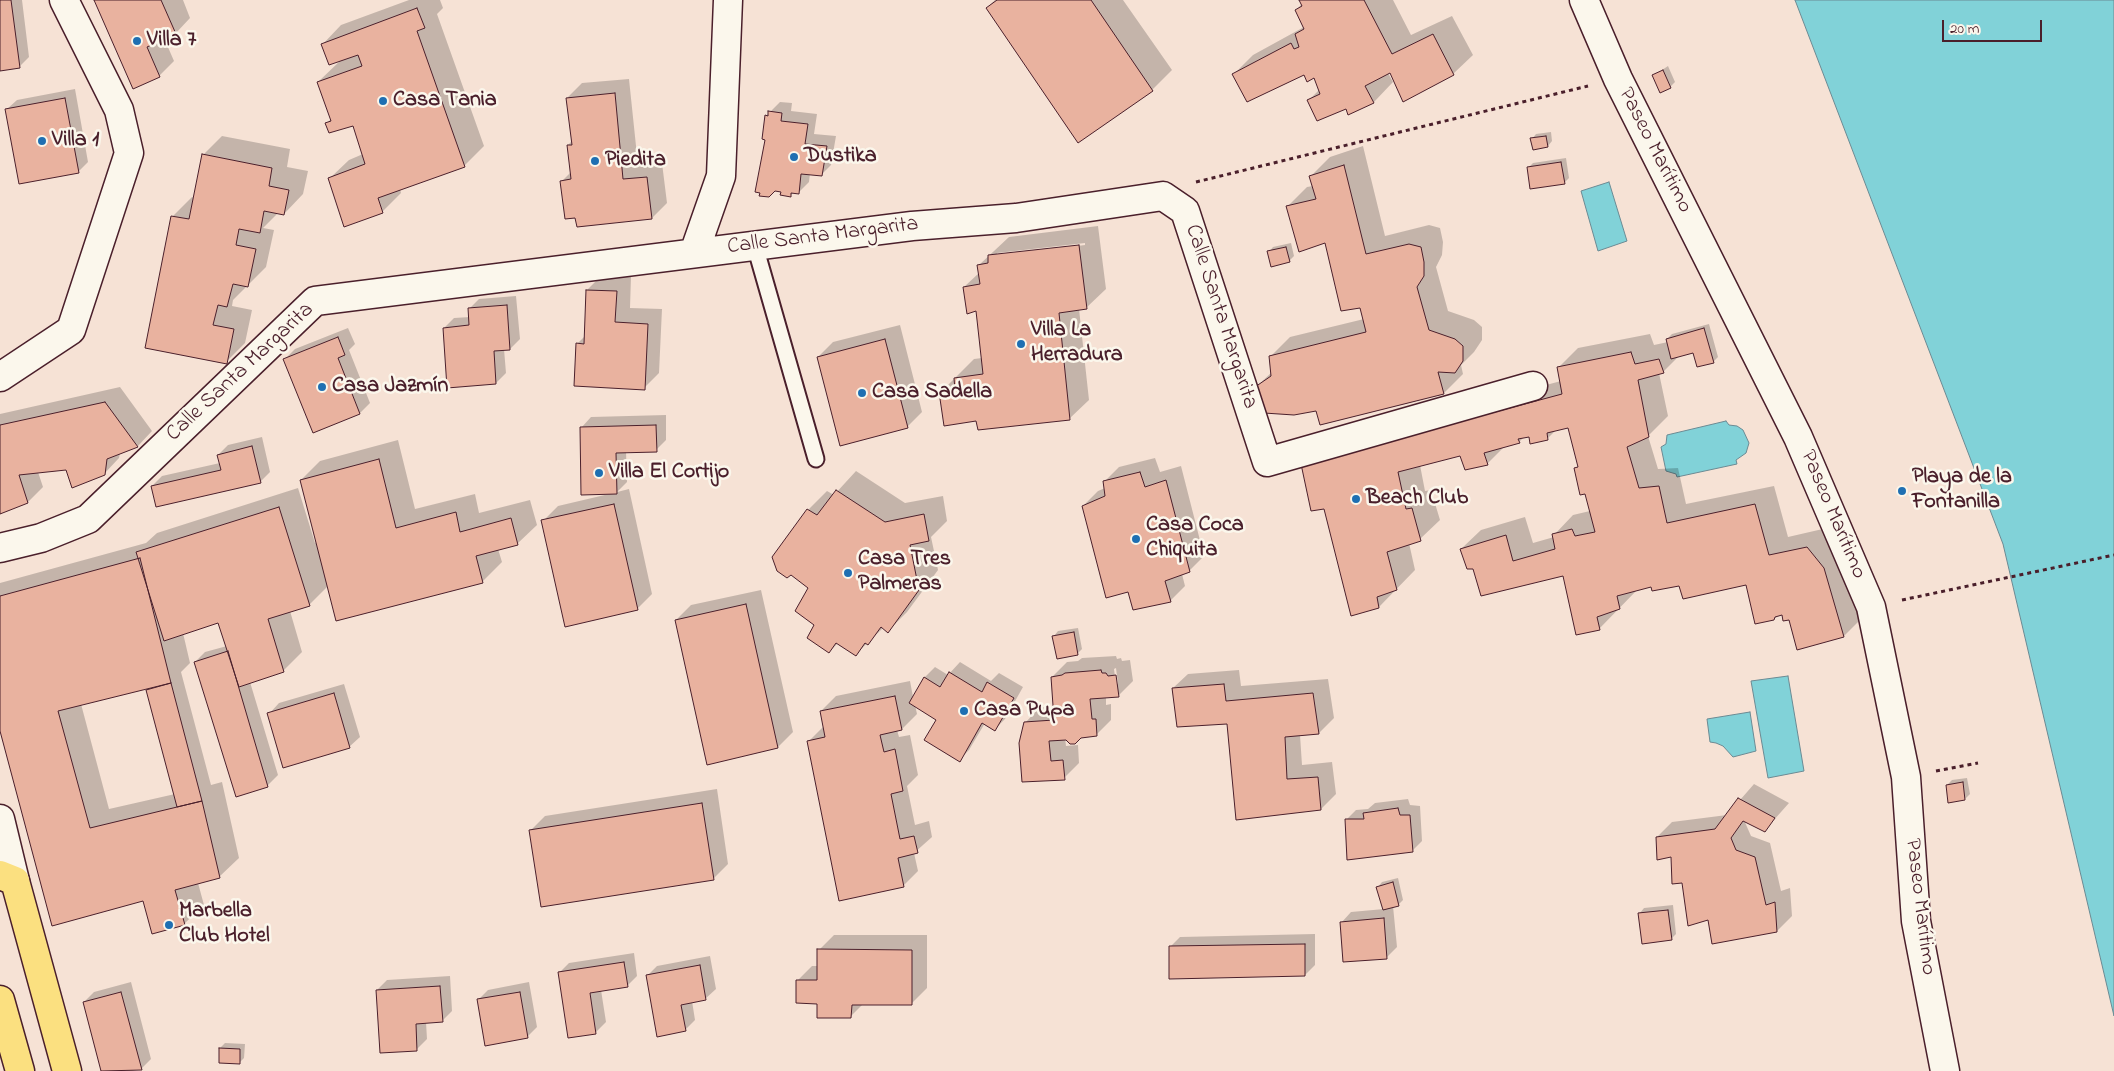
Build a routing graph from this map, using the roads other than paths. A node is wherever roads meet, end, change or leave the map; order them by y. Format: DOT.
graph roads {
  1 [pos="64,0"];
  2 [pos="728,0"];
  3 [pos="1584,0"];
  4 [pos="755,246"];
  5 [pos="694,253"];
  6 [pos="0,376"];
  7 [pos="1533,386"];
  8 [pos="816,459"];
  9 [pos="0,548"];
  10 [pos="0,819"];
  11 [pos="8,878"];
  12 [pos="0,1000"];
  13 [pos="20,1071"];
  14 [pos="67,1071"];
  15 [pos="1945,1071"];
  1 -- 6 [label="street"];
  2 -- 5 [label="street, Calle Santa Margarita"];
  3 -- 15 [label="street, Paseo Marítimo"];
  4 -- 5 [label="street, Calle Santa Margarita"];
  4 -- 7 [label="street, Calle Santa Margarita"];
  4 -- 8 [label="lane"];
  5 -- 9 [label="street, Calle Santa Margarita"];
  10 -- 11 [label="street"];
  11 -- 14 [label="main road"];
  12 -- 13 [label="main road"];
}
